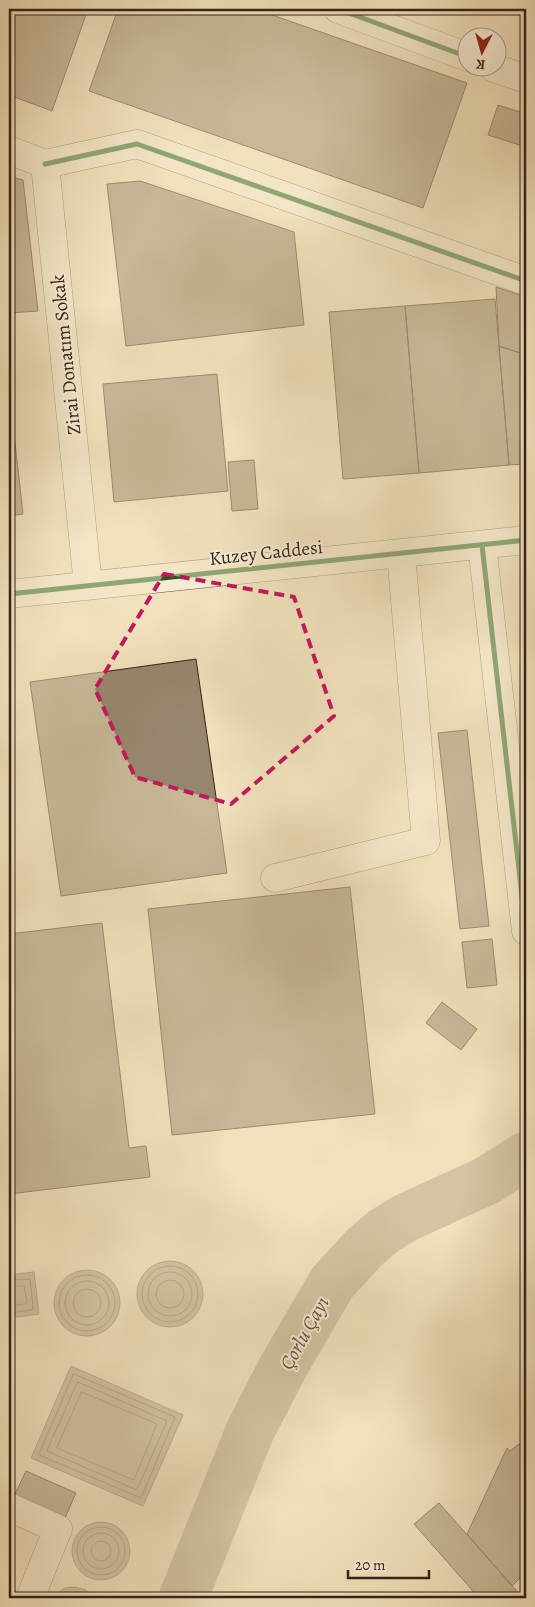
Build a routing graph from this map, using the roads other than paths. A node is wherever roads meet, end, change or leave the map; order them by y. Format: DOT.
graph roads {
  1 [pos="338,9"];
  2 [pos="458,53"];
  3 [pos="508,73"];
  4 [pos="526,80"];
  5 [pos="9,150"];
  6 [pos="45,164"];
  7 [pos="526,281"];
  8 [pos="526,540"];
  9 [pos="482,546"];
  10 [pos="400,554"];
  11 [pos="88,585"];
  12 [pos="9,594"];
  13 [pos="276,878"];
  14 [pos="526,931"];
  15 [pos="9,1507"];
  16 [pos="30,1598"];
  1 -- 2 [label="street"];
  3 -- 4 [label="street"];
  5 -- 6 [label="street"];
  6 -- 7 [label="street"];
  6 -- 11 [label="street, Zirai Donatım Sokak"];
  8 -- 9 [label="street, Kuzey Caddesi"];
  9 -- 10 [label="street, Kuzey Caddesi"];
  9 -- 14 [label="street"];
  10 -- 11 [label="street, Kuzey Caddesi"];
  10 -- 13 [label="street"];
  11 -- 12 [label="street, Kuzey Caddesi"];
  15 -- 16 [label="street"];
}
